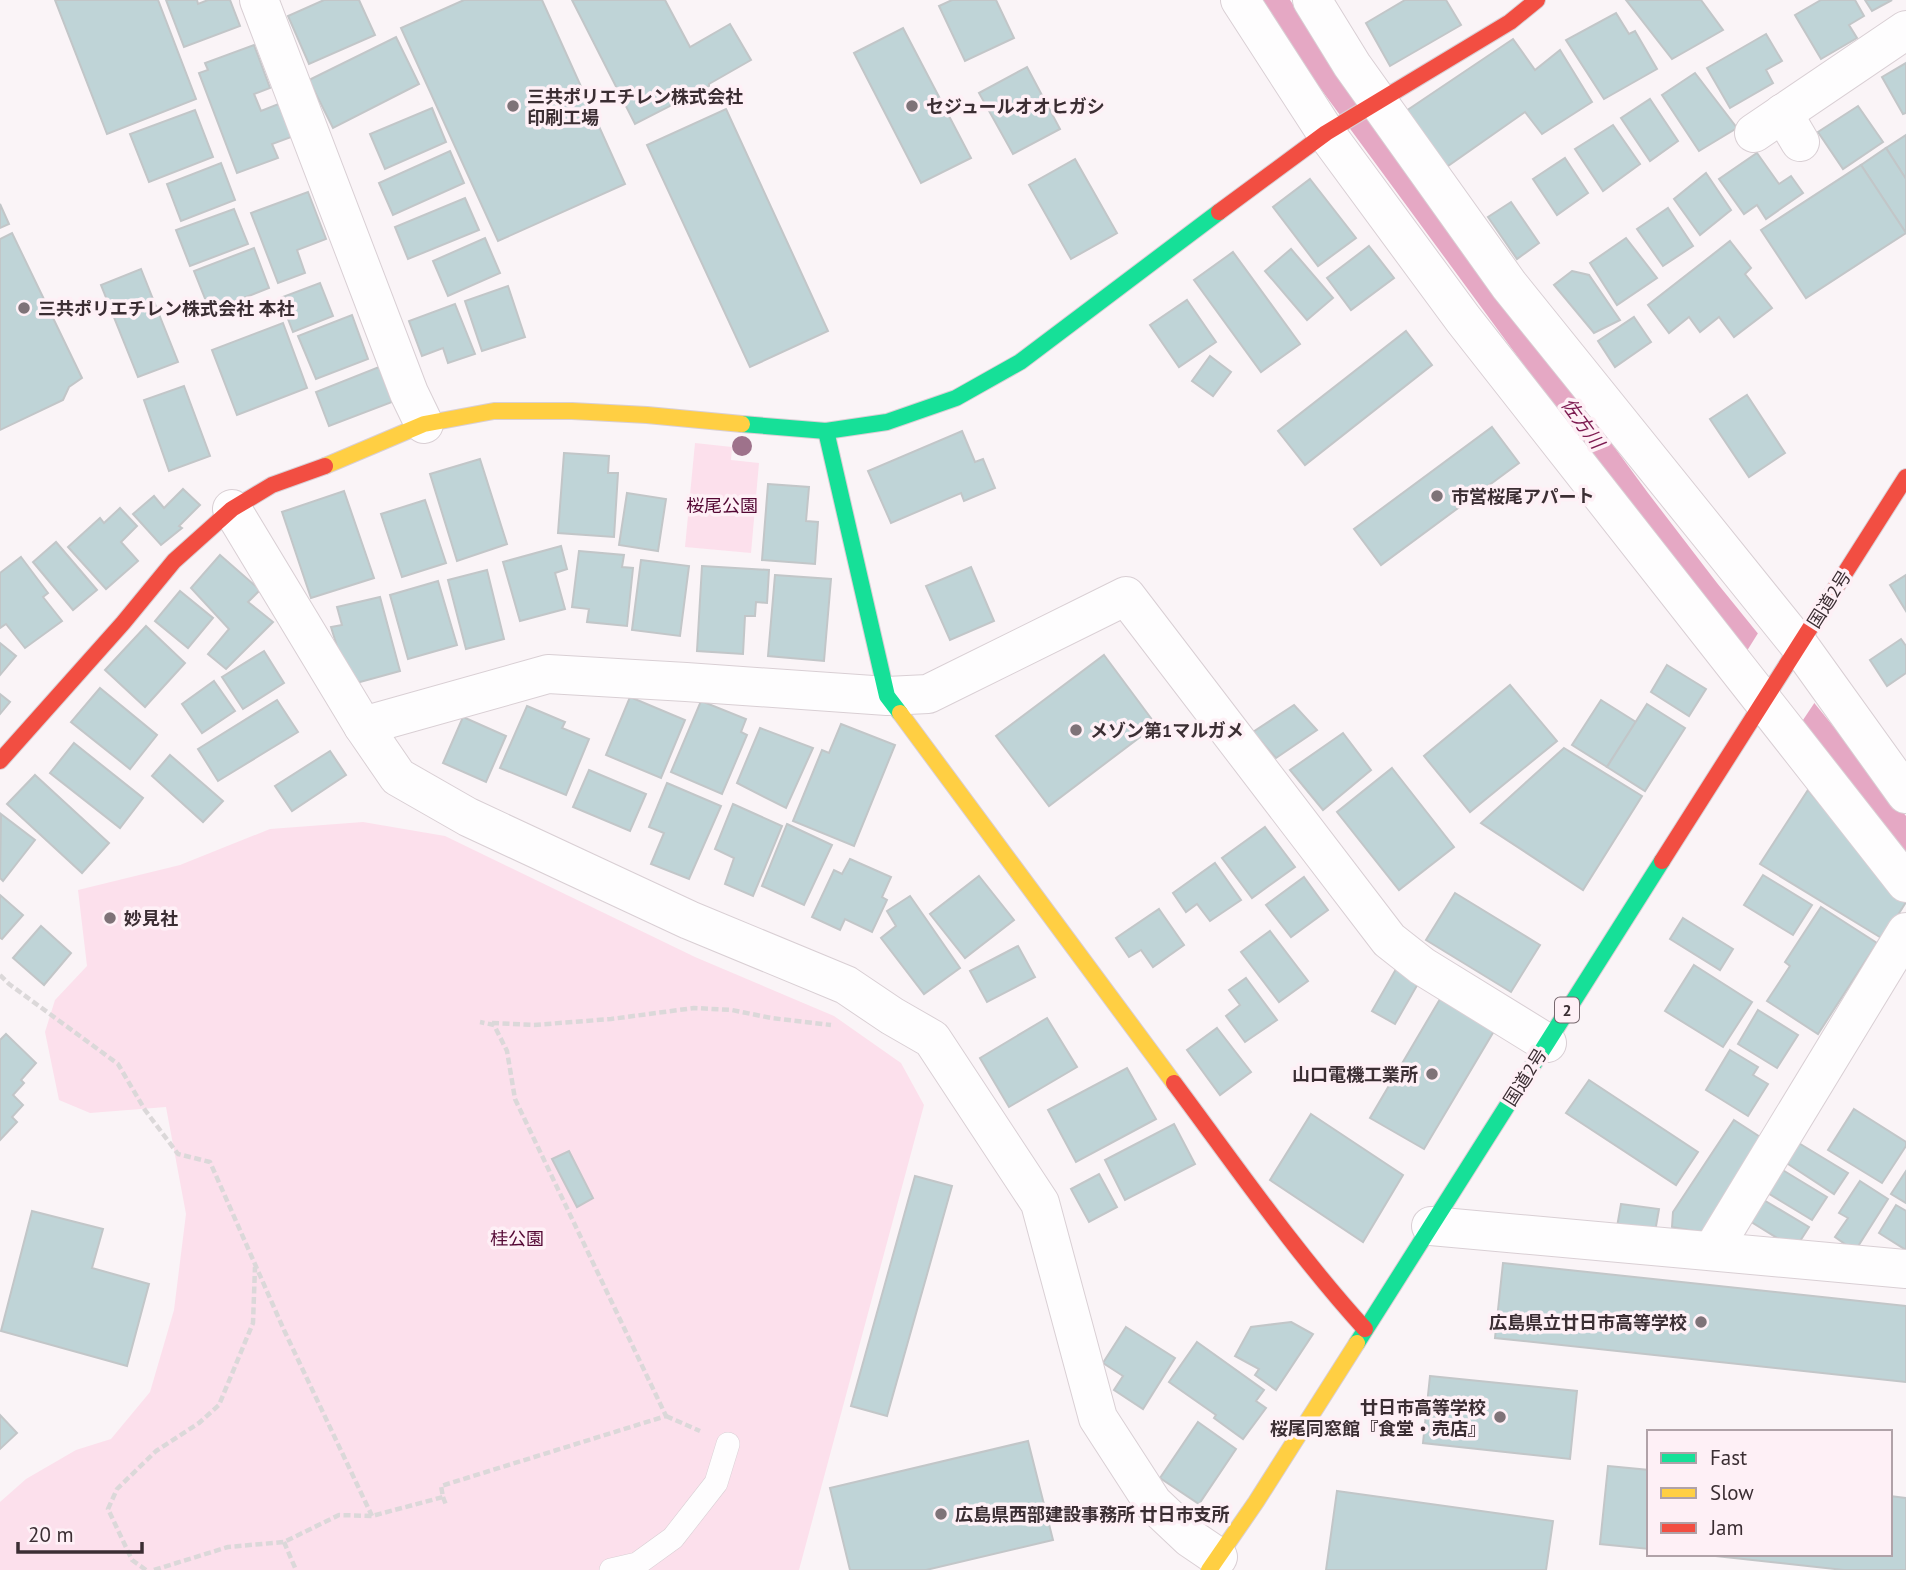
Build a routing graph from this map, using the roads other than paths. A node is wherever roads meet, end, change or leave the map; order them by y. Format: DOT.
graph roads {
  1 [pos="259,0"];
  2 [pos="1240,0"];
  3 [pos="1311,0"];
  4 [pos="1537,0"];
  5 [pos="1906,30"];
  6 [pos="1378,101"];
  7 [pos="1779,129"];
  8 [pos="1326,132"];
  9 [pos="1486,301"];
  10 [pos="424,424"];
  11 [pos="826,431"];
  12 [pos="1906,477"];
  13 [pos="232,509"];
  14 [pos="1794,653"];
  15 [pos="887,696"];
  16 [pos="1766,697"];
  17 [pos="363,726"];
  18 [pos="0,761"];
  19 [pos="1906,793"];
  20 [pos="1906,883"];
  21 [pos="1906,932"];
  22 [pos="1547,1042"];
  23 [pos="1431,1226"];
  24 [pos="1712,1251"];
  25 [pos="1906,1269"];
  26 [pos="1366,1329"];
  27 [pos="728,1444"];
  28 [pos="1214,1564"];
  29 [pos="611,1570"];
  1 -- 10 [label="street"];
  2 -- 8 [label="street"];
  3 -- 6 [label="street"];
  4 -- 6 [label="main road"];
  5 -- 7 [label="street"];
  6 -- 8 [label="main road"];
  6 -- 9 [label="street"];
  8 -- 9 [label="street"];
  8 -- 11 [label="main road"];
  9 -- 14 [label="street"];
  9 -- 16 [label="street"];
  10 -- 11 [label="main road"];
  10 -- 13 [label="main road"];
  11 -- 15 [label="main road"];
  12 -- 14 [label="main road, 国道2号 / 2"];
  13 -- 17 [label="street"];
  13 -- 18 [label="main road"];
  14 -- 16 [label="main road, 国道2号 / 2"];
  14 -- 19 [label="street"];
  15 -- 17 [label="street"];
  15 -- 22 [label="street"];
  15 -- 26 [label="main road"];
  16 -- 20 [label="street"];
  16 -- 22 [label="main road, 国道2号 / 2"];
  17 -- 28 [label="street"];
  21 -- 24 [label="street"];
  22 -- 23 [label="main road, 国道2号 / 2"];
  23 -- 24 [label="street"];
  23 -- 26 [label="main road, 国道2号 / 2"];
  24 -- 25 [label="street"];
  26 -- 28 [label="main road, 国道2号 / 2"];
  27 -- 29 [label="lane"];
}
